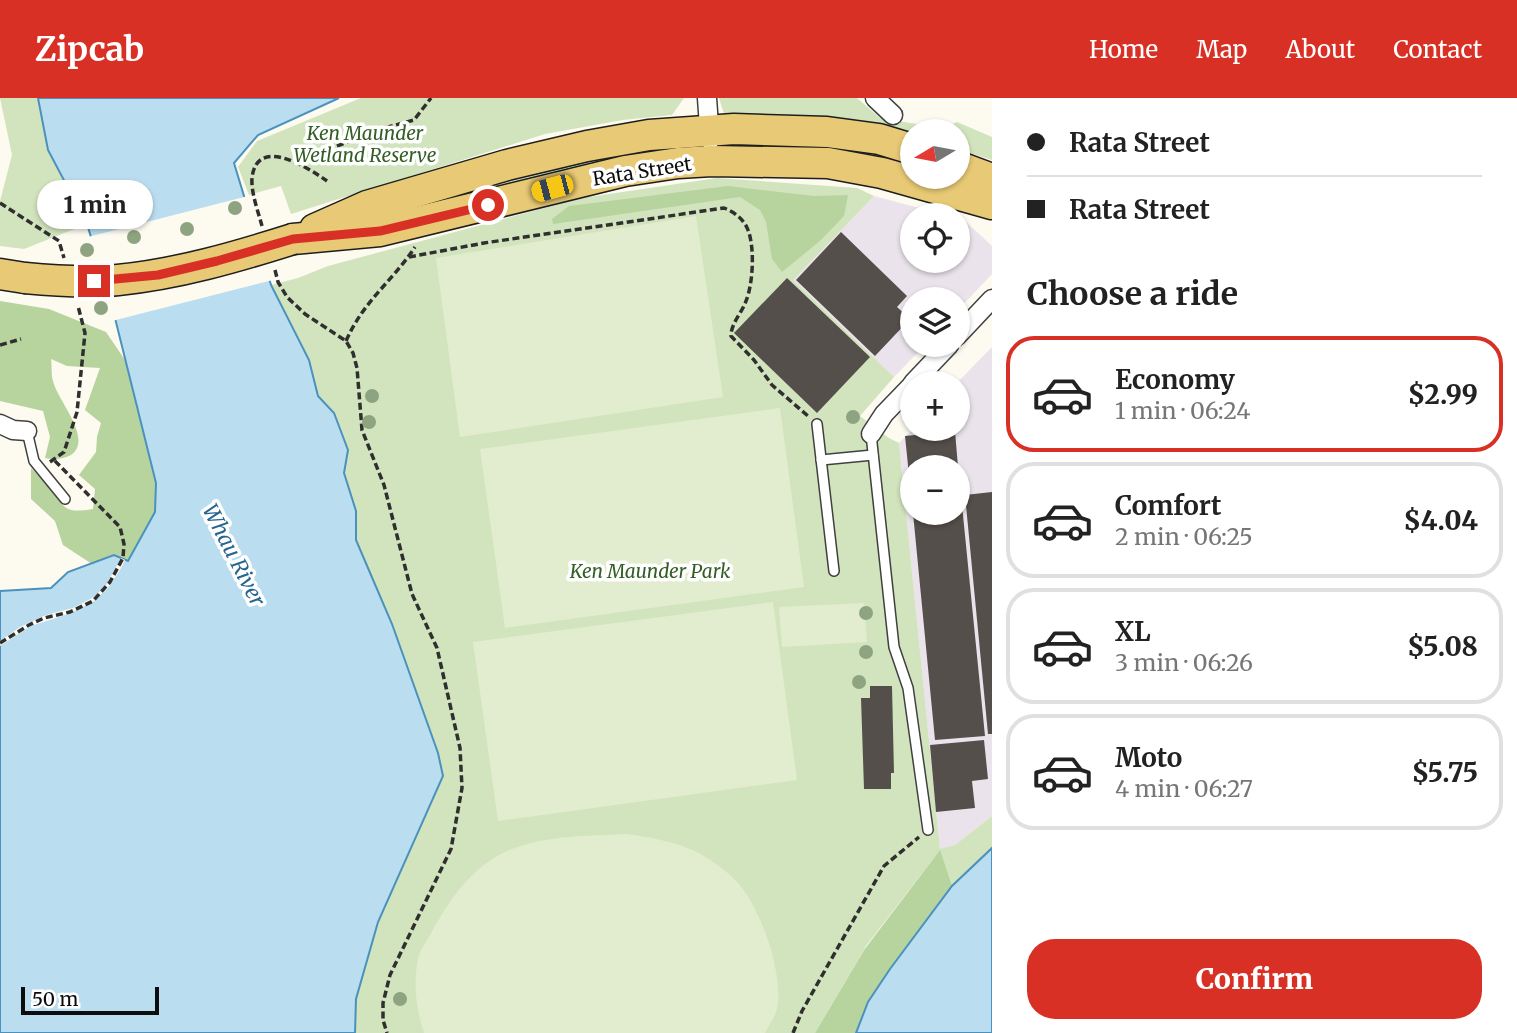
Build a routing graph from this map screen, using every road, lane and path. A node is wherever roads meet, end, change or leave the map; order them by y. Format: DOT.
graph roads {
  1 [pos="431,98"];
  2 [pos="707,98"];
  3 [pos="875,98"];
  4 [pos="893,115"];
  5 [pos="709,130"];
  6 [pos="900,145"];
  7 [pos="712,161"];
  8 [pos="298,162"];
  9 [pos="970,171"];
  10 [pos="992,180"];
  11 [pos="327,181"];
  12 [pos="0,203"];
  13 [pos="992,204"];
  14 [pos="264,230"];
  15 [pos="293,239"];
  16 [pos="66,267"];
  17 [pos="274,269"];
  18 [pos="13,276"];
  19 [pos="992,299"];
  20 [pos="78,306"];
  21 [pos="970,322"];
  22 [pos="21,339"];
  23 [pos="346,341"];
  24 [pos="0,345"];
  25 [pos="938,357"];
  26 [pos="924,371"];
  27 [pos="900,397"];
  28 [pos="808,416"];
  29 [pos="0,424"];
  30 [pos="817,424"];
  31 [pos="27,431"];
  32 [pos="871,434"];
  33 [pos="873,455"];
  34 [pos="54,460"];
  35 [pos="821,460"];
  36 [pos="38,466"];
  37 [pos="65,499"];
  38 [pos="834,571"];
  39 [pos="0,643"];
  40 [pos="928,830"];
  41 [pos="387,1033"];
  42 [pos="793,1033"];
  1 -- 8 [label="path"];
  2 -- 5 [label="street"];
  3 -- 4 [label="street"];
  5 -- 6 [label="main road, Rata Street"];
  5 -- 7 [label="street"];
  5 -- 15 [label="main road, Rata Street"];
  7 -- 13 [label="main road, Rata Street"];
  7 -- 15 [label="main road, Rata Street"];
  8 -- 11 [label="path"];
  8 -- 14 [label="path"];
  9 -- 10 [label="main road"];
  12 -- 16 [label="path"];
  15 -- 18 [label="main road, Rata Street, bridge"];
  17 -- 23 [label="path"];
  19 -- 21 [label="street"];
  20 -- 34 [label="path"];
  22 -- 24 [label="path"];
  23 -- 28 [label="path"];
  23 -- 41 [label="path"];
  25 -- 26 [label="street"];
  27 -- 32 [label="street"];
  29 -- 31 [label="street"];
  30 -- 35 [label="lane"];
  31 -- 36 [label="lane"];
  32 -- 33 [label="lane"];
  33 -- 35 [label="lane"];
  33 -- 40 [label="lane"];
  34 -- 36 [label="path"];
  34 -- 39 [label="path"];
  35 -- 38 [label="lane"];
  36 -- 37 [label="lane"];
  40 -- 42 [label="path"];
}
